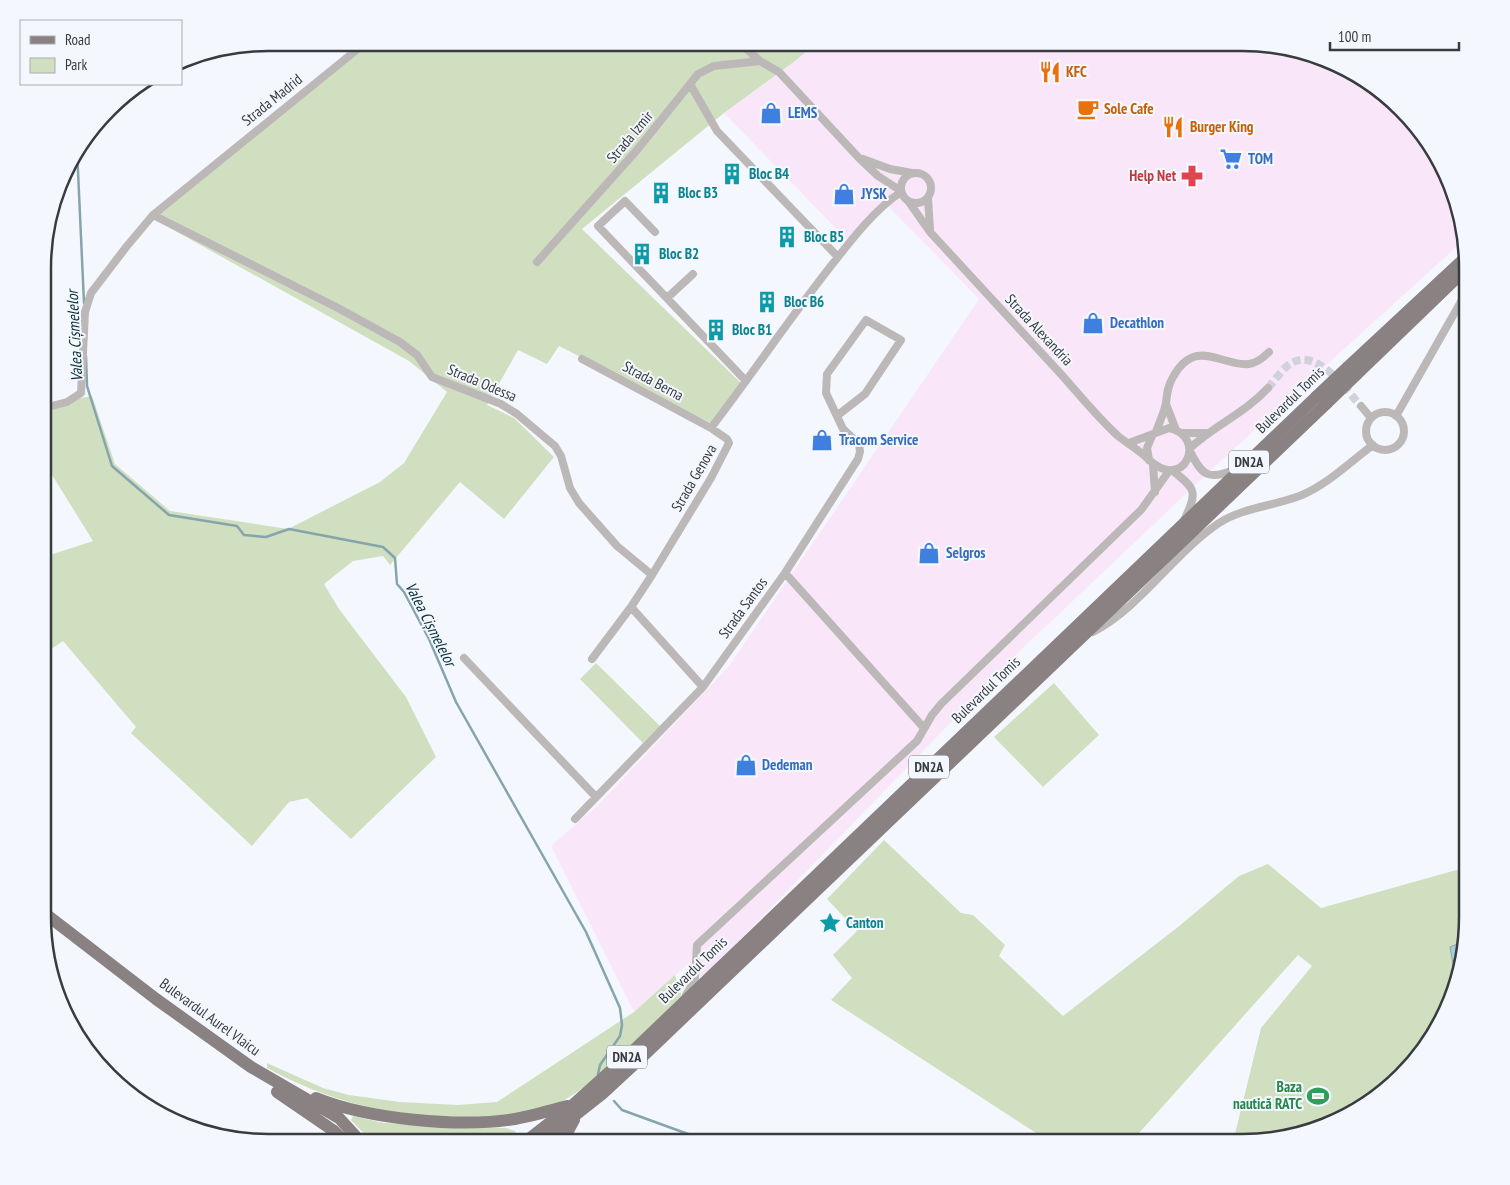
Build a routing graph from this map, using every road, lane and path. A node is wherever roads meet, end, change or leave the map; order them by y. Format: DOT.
graph roads {
  1 [pos="353,51"];
  2 [pos="749,51"];
  3 [pos="760,61"];
  4 [pos="690,84"];
  5 [pos="859,158"];
  6 [pos="913,173"];
  7 [pos="901,191"];
  8 [pos="928,198"];
  9 [pos="909,202"];
  10 [pos="153,215"];
  11 [pos="655,232"];
  12 [pos="930,232"];
  13 [pos="838,257"];
  14 [pos="536,262"];
  15 [pos="1459,264"];
  16 [pos="693,274"];
  17 [pos="1459,276"];
  18 [pos="667,298"];
  19 [pos="1459,308"];
  20 [pos="1269,352"];
  21 [pos="582,359"];
  22 [pos="1352,371"];
  23 [pos="746,381"];
  24 [pos="1268,388"];
  25 [pos="1321,400"];
  26 [pos="1166,404"];
  27 [pos="51,406"];
  28 [pos="1361,406"];
  29 [pos="838,415"];
  30 [pos="1396,416"];
  31 [pos="1371,418"];
  32 [pos="711,428"];
  33 [pos="1178,431"];
  34 [pos="1206,433"];
  35 [pos="1154,434"];
  36 [pos="1129,443"];
  37 [pos="1373,446"];
  38 [pos="1190,449"];
  39 [pos="1151,463"];
  40 [pos="1245,465"];
  41 [pos="1171,471"];
  42 [pos="1155,492"];
  43 [pos="1181,526"];
  44 [pos="785,573"];
  45 [pos="652,575"];
  46 [pos="631,607"];
  47 [pos="1078,640"];
  48 [pos="464,658"];
  49 [pos="592,659"];
  50 [pos="703,687"];
  51 [pos="924,728"];
  52 [pos="596,798"];
  53 [pos="575,820"];
  54 [pos="51,918"];
  55 [pos="52,929"];
  56 [pos="678,1007"];
  57 [pos="273,1080"];
  58 [pos="577,1108"];
  59 [pos="337,1134"];
  60 [pos="354,1134"];
  61 [pos="537,1134"];
  62 [pos="549,1134"];
  63 [pos="566,1134"];
  1 -- 10 [label="street, Strada Madrid"];
  2 -- 3 [label="street"];
  3 -- 4 [label="street, Strada Izmir"];
  3 -- 5 [label="street"];
  4 -- 13 [label="street"];
  4 -- 14 [label="street, Strada Izmir"];
  5 -- 6 [label="street"];
  5 -- 7 [label="street"];
  6 -- 7 [label="street"];
  6 -- 8 [label="street"];
  7 -- 9 [label="street"];
  7 -- 13 [label="street, Strada Genova"];
  8 -- 9 [label="street"];
  8 -- 12 [label="street"];
  9 -- 12 [label="street, Strada Alexandria"];
  10 -- 27 [label="street, Strada Madrid"];
  10 -- 45 [label="street, Strada Odessa"];
  11 -- 18 [label="street"];
  12 -- 36 [label="street, Strada Alexandria"];
  13 -- 23 [label="street, Strada Genova"];
  15 -- 22 [label="main road, Bulevardul Tomis / DN2A"];
  16 -- 18 [label="street"];
  17 -- 22 [label="main road, Bulevardul Tomis / DN2A"];
  18 -- 23 [label="street"];
  19 -- 30 [label="street"];
  20 -- 26 [label="street"];
  21 -- 32 [label="street, Strada Berna"];
  22 -- 25 [label="main road, Bulevardul Tomis / DN2A, bridge"];
  23 -- 32 [label="street, Strada Genova"];
  24 -- 34 [label="street"];
  25 -- 40 [label="main road, Bulevardul Tomis / DN2A"];
  25 -- 47 [label="main road, Bulevardul Tomis / DN2A"];
  26 -- 33 [label="street"];
  26 -- 35 [label="street"];
  28 -- 31 [label="street"];
  29 -- 29 [label="street"];
  29 -- 44 [label="street, Strada Santos"];
  30 -- 31 [label="street"];
  30 -- 37 [label="street"];
  31 -- 37 [label="street"];
  32 -- 45 [label="street, Strada Genova"];
  33 -- 34 [label="street"];
  33 -- 35 [label="street"];
  33 -- 38 [label="street"];
  34 -- 38 [label="street"];
  35 -- 36 [label="street"];
  35 -- 39 [label="street"];
  36 -- 39 [label="street, Strada Alexandria"];
  37 -- 47 [label="street"];
  38 -- 40 [label="street"];
  38 -- 41 [label="street"];
  39 -- 41 [label="street"];
  39 -- 42 [label="street"];
  40 -- 43 [label="main road, Bulevardul Tomis / DN2A"];
  41 -- 42 [label="street"];
  41 -- 43 [label="street"];
  42 -- 51 [label="street"];
  43 -- 56 [label="main road, Bulevardul Tomis / DN2A"];
  44 -- 50 [label="street, Strada Santos"];
  44 -- 51 [label="street"];
  45 -- 46 [label="street"];
  46 -- 49 [label="street"];
  46 -- 50 [label="street"];
  47 -- 58 [label="main road, Bulevardul Tomis / DN2A"];
  48 -- 52 [label="street"];
  50 -- 52 [label="street, Strada Santos"];
  51 -- 56 [label="street"];
  52 -- 53 [label="street, Strada Santos"];
  54 -- 57 [label="main road, Bulevardul Aurel Vlaicu"];
  55 -- 59 [label="main road, Bulevardul Aurel Vlaicu"];
  56 -- 58 [label="main road, Bulevardul Tomis / DN2A"];
  57 -- 58 [label="main road"];
  57 -- 60 [label="main road, Bulevardul Aurel Vlaicu"];
  58 -- 61 [label="main road, Bulevardul Tomis / DN2A"];
  58 -- 62 [label="main road, Bulevardul Tomis / DN2A"];
  58 -- 63 [label="main road"];
}
